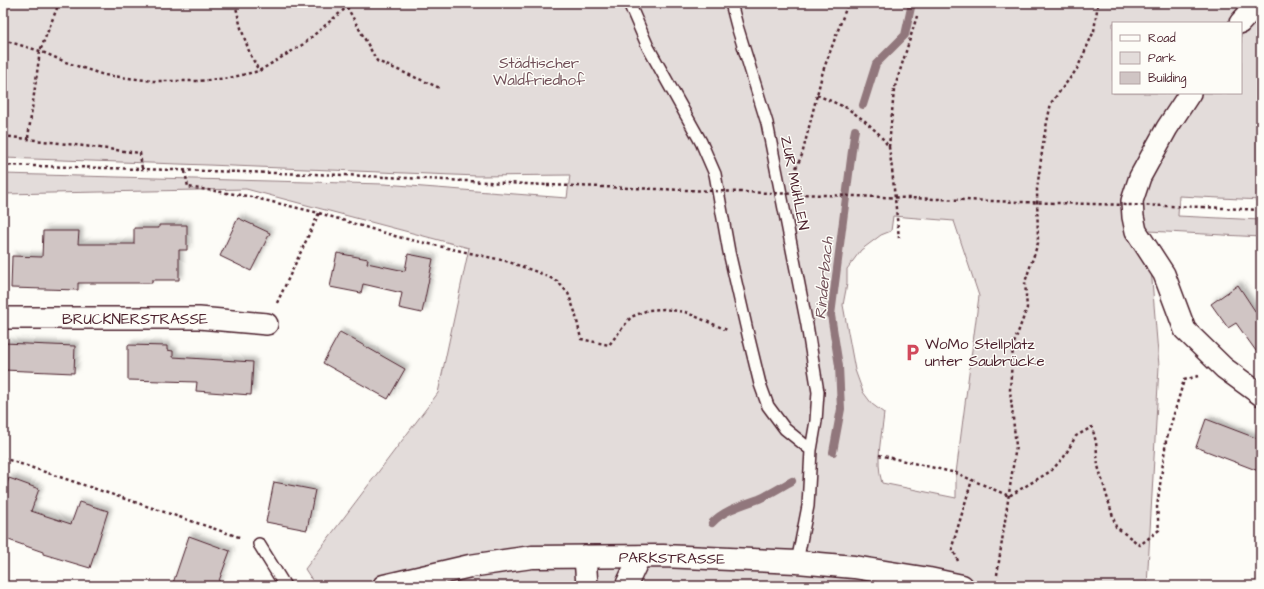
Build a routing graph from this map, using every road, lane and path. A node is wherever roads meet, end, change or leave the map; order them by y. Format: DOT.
graph roads {
  1 [pos="59,3"];
  2 [pos="235,3"];
  3 [pos="350,3"];
  4 [pos="630,3"];
  5 [pos="731,3"];
  6 [pos="848,3"];
  7 [pos="1098,3"];
  8 [pos="347,7"];
  9 [pos="1261,8"];
  10 [pos="917,16"];
  11 [pos="1241,22"];
  12 [pos="3,40"];
  13 [pos="40,52"];
  14 [pos="260,71"];
  15 [pos="440,88"];
  16 [pos="1189,94"];
  17 [pos="816,95"];
  18 [pos="3,136"];
  19 [pos="28,138"];
  20 [pos="889,147"];
  21 [pos="3,165"];
  22 [pos="142,169"];
  23 [pos="185,171"];
  24 [pos="779,178"];
  25 [pos="1261,210"];
  26 [pos="319,213"];
  27 [pos="898,238"];
  28 [pos="3,318"];
  29 [pos="267,324"];
  30 [pos="749,339"];
  31 [pos="1203,376"];
  32 [pos="1261,395"];
  33 [pos="811,450"];
  34 [pos="879,455"];
  35 [pos="3,458"];
  36 [pos="972,480"];
  37 [pos="1009,496"];
  38 [pos="259,544"];
  39 [pos="585,556"];
  40 [pos="640,556"];
  41 [pos="797,562"];
  42 [pos="997,575"];
  43 [pos="961,576"];
  44 [pos="285,586"];
  45 [pos="384,586"];
  46 [pos="586,586"];
  47 [pos="626,586"];
  1 -- 13 [label="path"];
  2 -- 14 [label="path"];
  3 -- 8 [label="path"];
  4 -- 30 [label="lane"];
  5 -- 24 [label="lane, ZUR MÜHLEN"];
  6 -- 17 [label="path"];
  7 -- 37 [label="path"];
  8 -- 14 [label="path"];
  8 -- 15 [label="path"];
  9 -- 11 [label="street"];
  10 -- 20 [label="path"];
  12 -- 13 [label="path"];
  13 -- 14 [label="path"];
  13 -- 19 [label="path"];
  16 -- 32 [label="street"];
  17 -- 20 [label="path"];
  17 -- 24 [label="path"];
  18 -- 19 [label="path"];
  19 -- 22 [label="path"];
  20 -- 27 [label="path"];
  21 -- 22 [label="path"];
  22 -- 23 [label="path"];
  23 -- 25 [label="path, bridge"];
  23 -- 26 [label="path"];
  24 -- 33 [label="lane, ZUR MÜHLEN"];
  26 -- 29 [label="path"];
  26 -- 30 [label="path"];
  28 -- 29 [label="street, BRUCKNERSTRASSE"];
  30 -- 33 [label="lane"];
  31 -- 37 [label="path"];
  33 -- 41 [label="lane, ZUR MÜHLEN"];
  34 -- 36 [label="path"];
  35 -- 38 [label="path"];
  36 -- 37 [label="path"];
  36 -- 43 [label="path"];
  37 -- 42 [label="path"];
  38 -- 44 [label="lane"];
  39 -- 40 [label="street, PARKSTRASSE"];
  39 -- 45 [label="street, PARKSTRASSE"];
  39 -- 46 [label="street"];
  40 -- 41 [label="street, PARKSTRASSE"];
  40 -- 47 [label="street"];
  41 -- 43 [label="street, PARKSTRASSE"];
}
